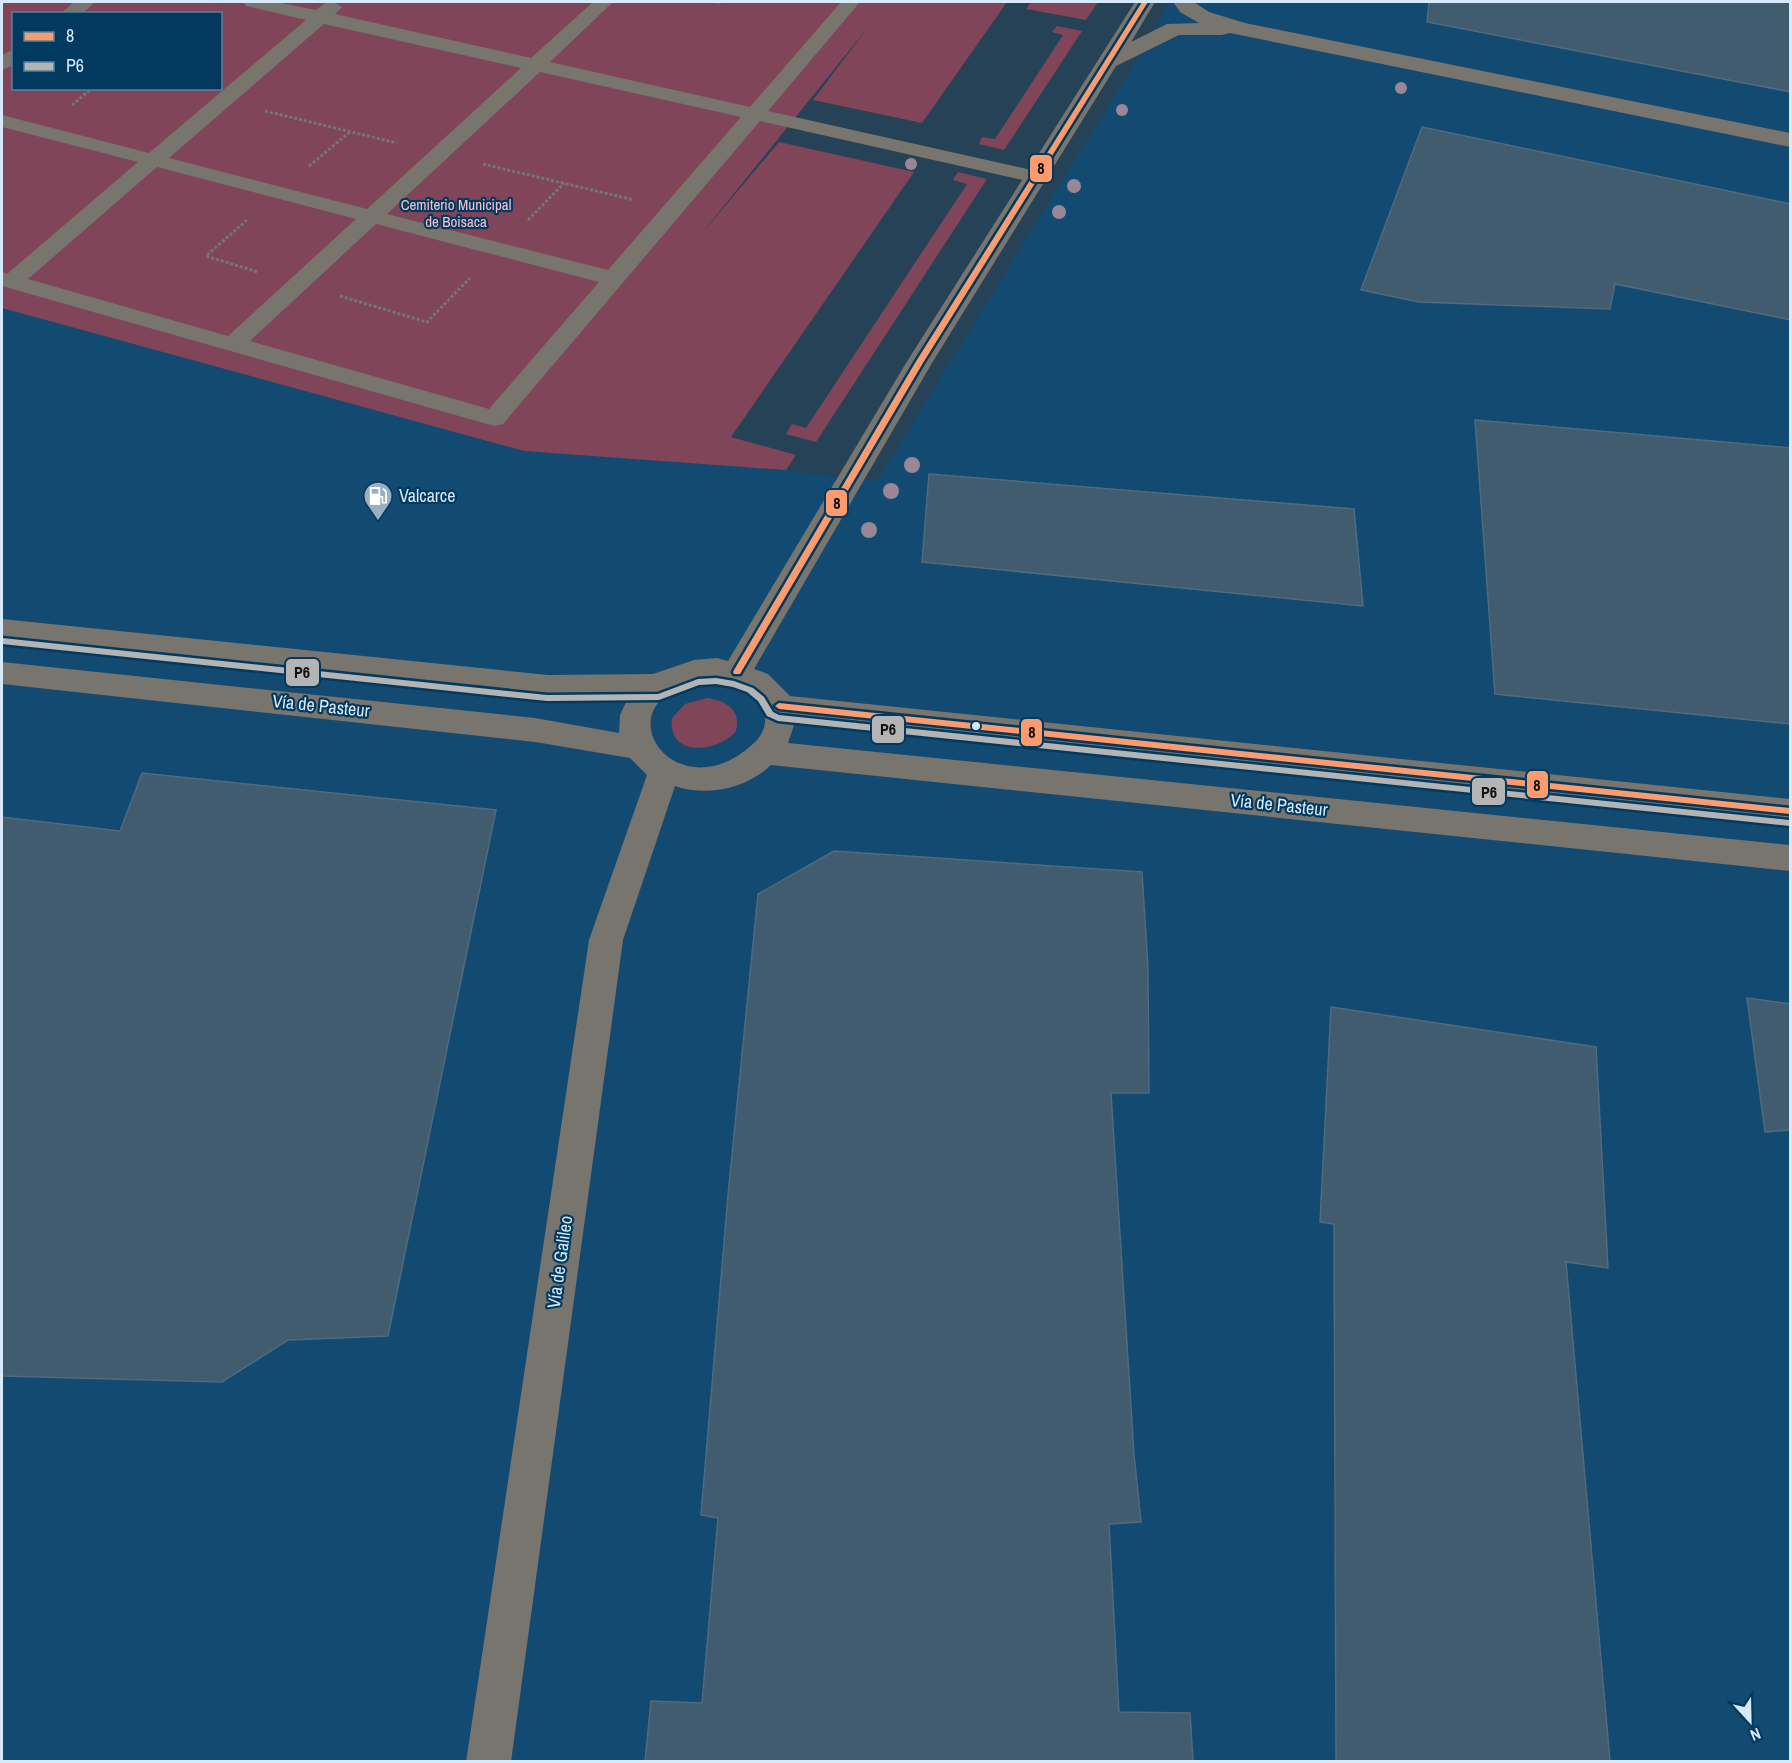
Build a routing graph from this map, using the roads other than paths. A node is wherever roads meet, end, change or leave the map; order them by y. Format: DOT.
graph roads {
  1 [pos="85,2"];
  2 [pos="253,2"];
  3 [pos="339,2"];
  4 [pos="604,2"];
  5 [pos="850,2"];
  6 [pos="1144,2"];
  7 [pos="1181,4"];
  8 [pos="72,12"];
  9 [pos="321,17"];
  10 [pos="1129,26"];
  11 [pos="1174,29"];
  12 [pos="1241,29"];
  13 [pos="1107,62"];
  14 [pos="535,65"];
  15 [pos="756,115"];
  16 [pos="2,121"];
  17 [pos="1791,140"];
  18 [pos="153,160"];
  19 [pos="1036,177"];
  20 [pos="372,217"];
  21 [pos="615,279"];
  22 [pos="6,280"];
  23 [pos="233,344"];
  24 [pos="2,629"];
  25 [pos="737,672"];
  26 [pos="2,673"];
  27 [pos="658,685"];
  28 [pos="779,706"];
  29 [pos="767,753"];
  30 [pos="651,760"];
  31 [pos="1791,811"];
  32 [pos="1791,858"];
  33 [pos="488,1761"];
  1 -- 8 [label="lane"];
  2 -- 9 [label="lane"];
  3 -- 9 [label="lane"];
  4 -- 14 [label="lane"];
  5 -- 15 [label="lane"];
  6 -- 10 [label="street"];
  7 -- 11 [label="street"];
  7 -- 12 [label="street"];
  9 -- 14 [label="lane"];
  9 -- 18 [label="lane"];
  10 -- 11 [label="street"];
  10 -- 13 [label="street"];
  11 -- 12 [label="street"];
  11 -- 13 [label="street"];
  12 -- 17 [label="street"];
  13 -- 19 [label="street"];
  14 -- 15 [label="lane"];
  14 -- 20 [label="lane"];
  15 -- 19 [label="lane"];
  15 -- 21 [label="lane"];
  16 -- 18 [label="lane"];
  18 -- 20 [label="lane"];
  18 -- 22 [label="lane"];
  19 -- 25 [label="street"];
  20 -- 21 [label="lane"];
  20 -- 23 [label="lane"];
  21 -- 23 [label="lane"];
  22 -- 23 [label="lane"];
  24 -- 27 [label="street"];
  25 -- 27 [label="street"];
  25 -- 28 [label="street"];
  26 -- 30 [label="street, Vía de Pasteur"];
  27 -- 30 [label="street"];
  28 -- 29 [label="street"];
  28 -- 31 [label="street"];
  29 -- 30 [label="street"];
  29 -- 32 [label="street, Vía de Pasteur"];
  30 -- 33 [label="street, Vía de Galileo"];
}
